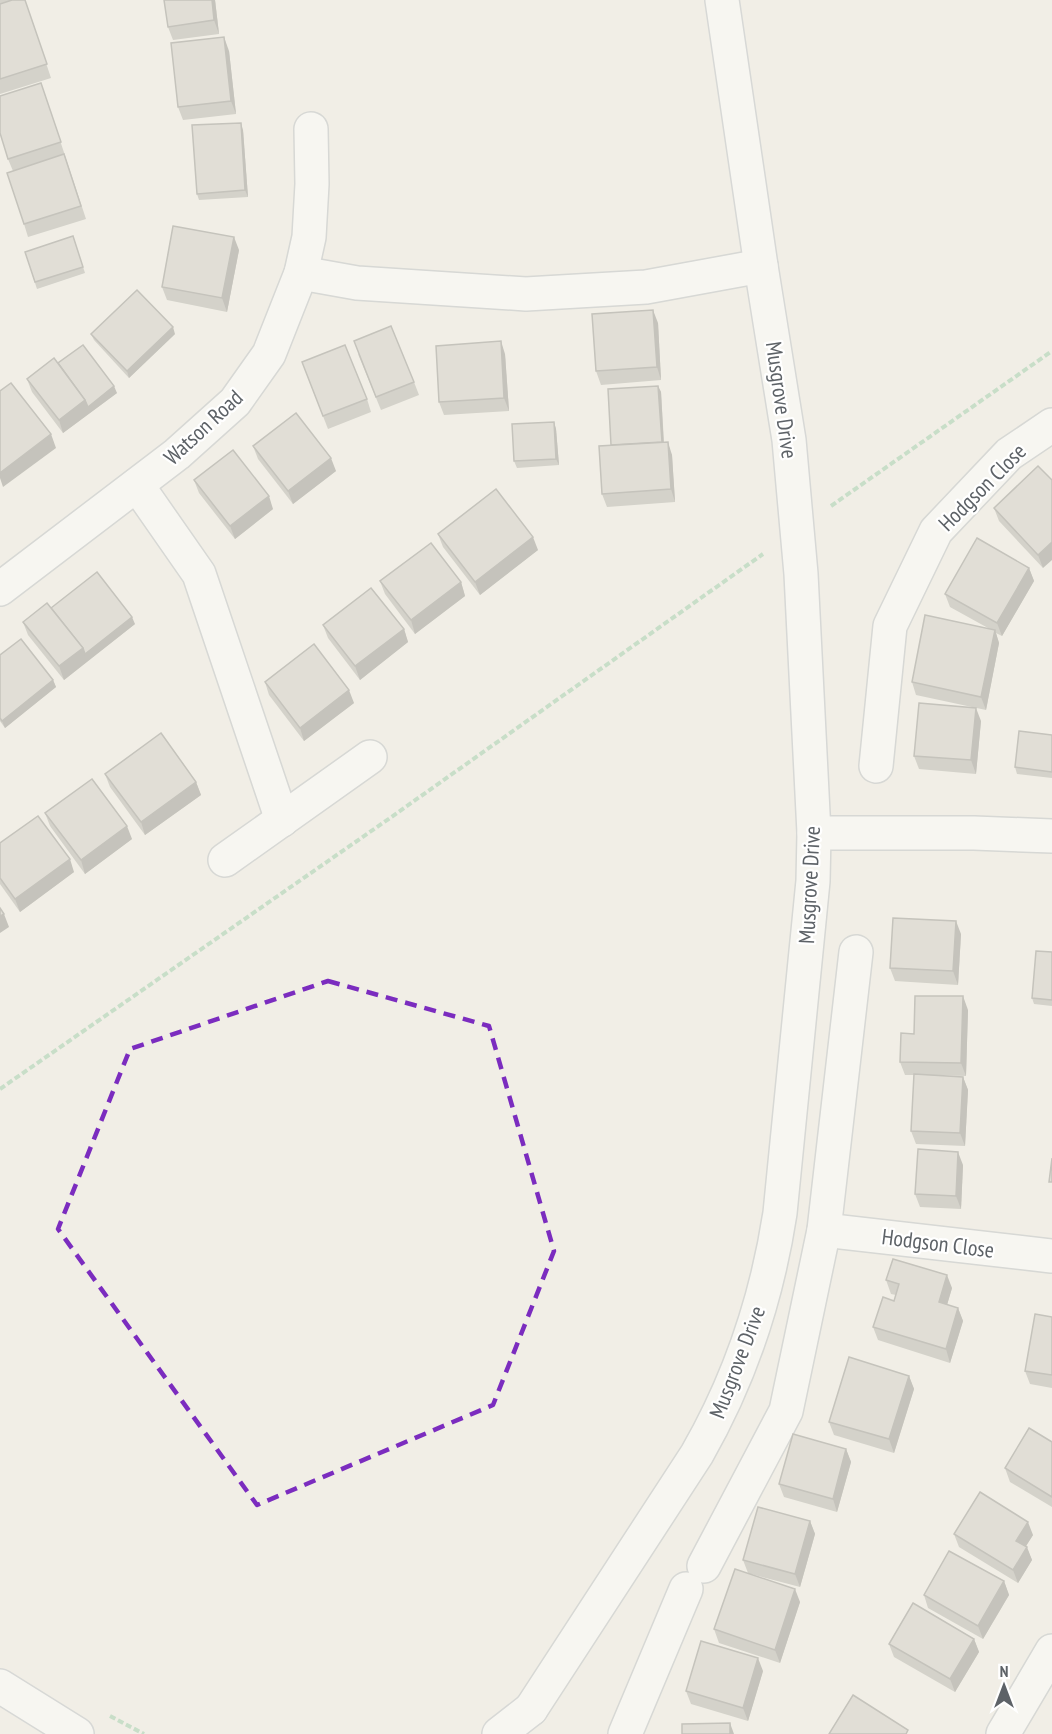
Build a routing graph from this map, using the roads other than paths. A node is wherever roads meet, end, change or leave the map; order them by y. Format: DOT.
graph roads {
  1 [pos="722,0"];
  2 [pos="311,129"];
  3 [pos="761,266"];
  4 [pos="301,273"];
  5 [pos="1052,425"];
  6 [pos="137,485"];
  7 [pos="0,589"];
  8 [pos="370,757"];
  9 [pos="876,766"];
  10 [pos="282,820"];
  11 [pos="814,833"];
  12 [pos="1052,836"];
  13 [pos="225,860"];
  14 [pos="856,952"];
  15 [pos="824,1230"];
  16 [pos="1052,1256"];
  17 [pos="1052,1651"];
  18 [pos="0,1686"];
  19 [pos="527,1721"];
  20 [pos="77,1734"];
  21 [pos="499,1734"];
  22 [pos="625,1734"];
  23 [pos="1003,1734"];
  1 -- 3 [label="street, Musgrove Drive"];
  2 -- 4 [label="street, Watson Road"];
  3 -- 4 [label="street"];
  3 -- 11 [label="street, Musgrove Drive"];
  4 -- 6 [label="street, Watson Road"];
  5 -- 9 [label="street, Hodgson Close"];
  6 -- 7 [label="street, Watson Road"];
  6 -- 10 [label="street"];
  8 -- 10 [label="street"];
  10 -- 13 [label="street"];
  11 -- 12 [label="street"];
  11 -- 19 [label="street, Musgrove Drive"];
  14 -- 15 [label="street"];
  15 -- 16 [label="street, Hodgson Close"];
  15 -- 22 [label="street"];
  17 -- 23 [label="street"];
  18 -- 20 [label="street"];
  19 -- 21 [label="street, Musgrove Drive"];
}
